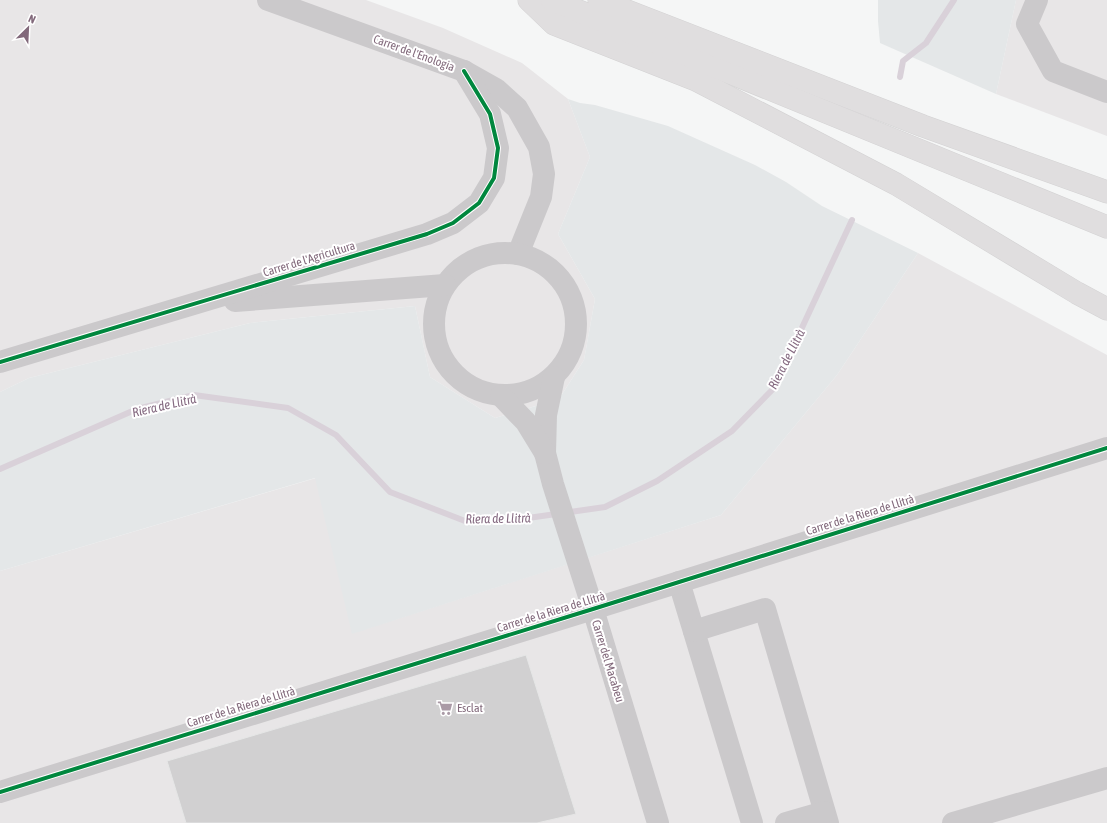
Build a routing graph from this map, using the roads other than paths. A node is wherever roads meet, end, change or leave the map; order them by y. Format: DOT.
graph roads {
  1 [pos="268,0"];
  2 [pos="529,0"];
  3 [pos="552,0"];
  4 [pos="599,0"];
  5 [pos="1038,0"];
  6 [pos="464,71"];
  7 [pos="1107,92"];
  8 [pos="1107,192"];
  9 [pos="1107,227"];
  10 [pos="518,254"];
  11 [pos="445,284"];
  12 [pos="192,304"];
  13 [pos="1107,309"];
  14 [pos="0,362"];
  15 [pos="554,377"];
  16 [pos="501,396"];
  17 [pos="1107,448"];
  18 [pos="546,452"];
  19 [pos="679,582"];
  20 [pos="593,609"];
  21 [pos="694,631"];
  22 [pos="1107,778"];
  23 [pos="0,792"];
  24 [pos="826,817"];
  25 [pos="658,823"];
  26 [pos="752,823"];
  27 [pos="786,823"];
  28 [pos="953,823"];
  1 -- 6 [label="street, Carrer de l'Enologia"];
  2 -- 13 [label="highway"];
  3 -- 9 [label="highway"];
  4 -- 8 [label="highway"];
  5 -- 7 [label="street"];
  6 -- 10 [label="street, Carrer de l'Enologia"];
  6 -- 12 [label="street, Carrer de l'Agricultura"];
  10 -- 11 [label="street"];
  10 -- 15 [label="street"];
  11 -- 12 [label="street, Carrer de l'Agricultura"];
  11 -- 16 [label="street"];
  12 -- 14 [label="street, Carrer de l'Agricultura"];
  15 -- 16 [label="street"];
  15 -- 18 [label="street, Carrer del Macabeu"];
  16 -- 18 [label="street, Carrer del Macabeu"];
  17 -- 19 [label="street, Carrer de la Riera de Llitrà"];
  18 -- 20 [label="street, Carrer del Macabeu"];
  19 -- 20 [label="street, Carrer de la Riera de Llitrà"];
  19 -- 21 [label="street"];
  20 -- 23 [label="street, Carrer de la Riera de Llitrà"];
  20 -- 25 [label="street, Carrer del Macabeu"];
  21 -- 24 [label="street"];
  21 -- 26 [label="street"];
  22 -- 28 [label="street"];
  24 -- 27 [label="street"];
}
